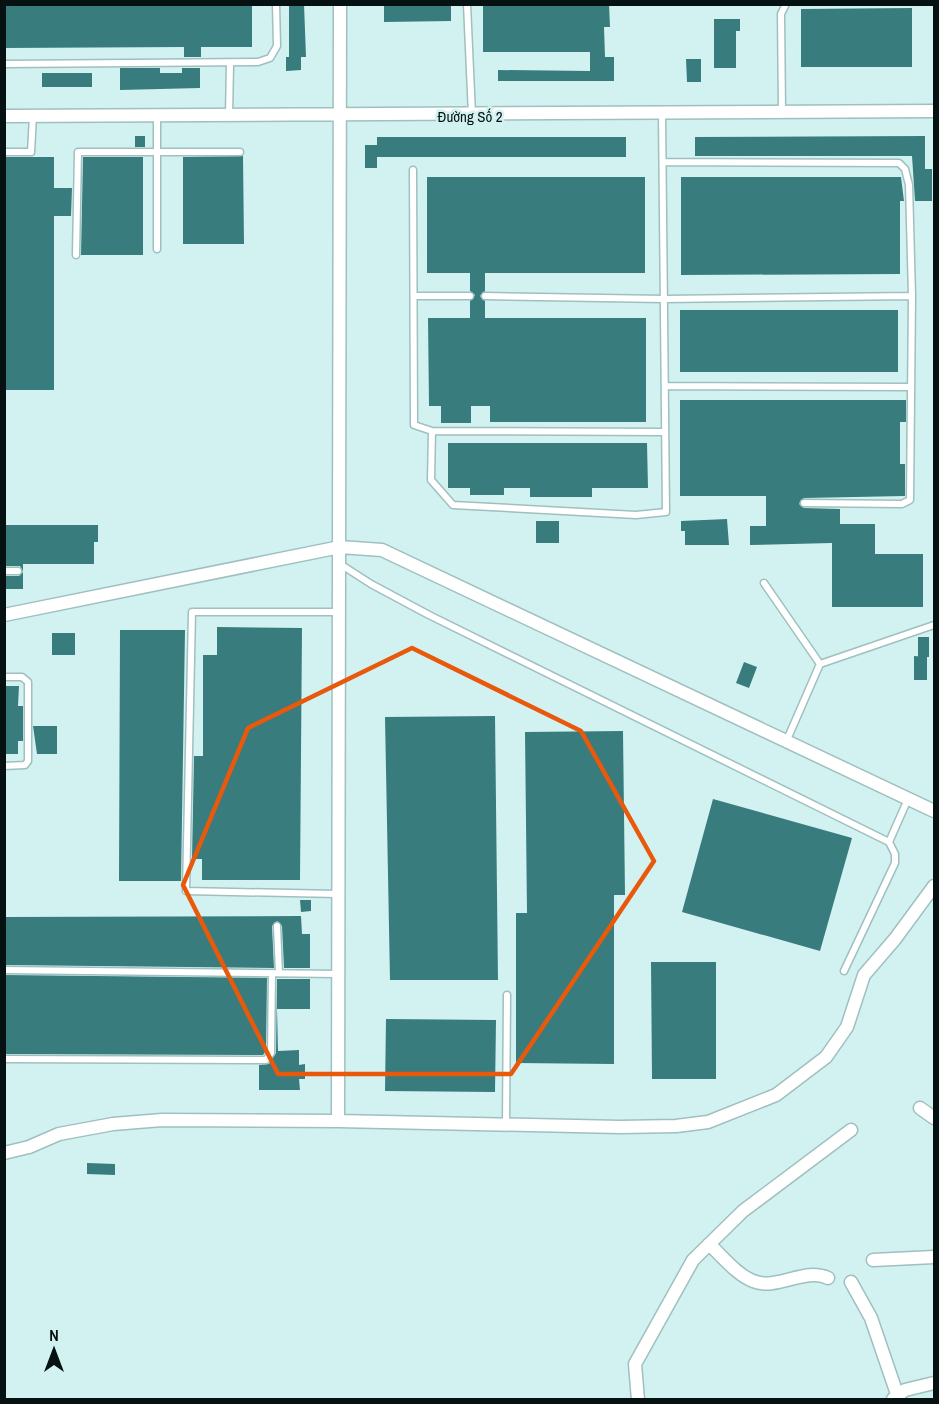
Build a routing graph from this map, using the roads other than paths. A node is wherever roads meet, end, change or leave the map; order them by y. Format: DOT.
graph roads {
  1 [pos="276,4"];
  2 [pos="340,4"];
  3 [pos="467,4"];
  4 [pos="786,4"];
  5 [pos="230,63"];
  6 [pos="4,64"];
  7 [pos="934,111"];
  8 [pos="782,113"];
  9 [pos="662,114"];
  10 [pos="4,116"];
  11 [pos="33,116"];
  12 [pos="340,116"];
  13 [pos="472,116"];
  14 [pos="157,117"];
  15 [pos="229,117"];
  16 [pos="4,152"];
  17 [pos="157,152"];
  18 [pos="240,152"];
  19 [pos="663,162"];
  20 [pos="413,170"];
  21 [pos="157,249"];
  22 [pos="76,255"];
  23 [pos="414,297"];
  24 [pos="470,297"];
  25 [pos="485,297"];
  26 [pos="912,297"];
  27 [pos="664,299"];
  28 [pos="665,386"];
  29 [pos="911,387"];
  30 [pos="432,431"];
  31 [pos="665,432"];
  32 [pos="804,503"];
  33 [pos="340,547"];
  34 [pos="340,564"];
  35 [pos="4,571"];
  36 [pos="18,571"];
  37 [pos="764,584"];
  38 [pos="340,612"];
  39 [pos="4,615"];
  40 [pos="934,625"];
  41 [pos="820,664"];
  42 [pos="4,677"];
  43 [pos="786,741"];
  44 [pos="4,766"];
  45 [pos="909,799"];
  46 [pos="934,812"];
  47 [pos="889,842"];
  48 [pos="934,886"];
  49 [pos="339,894"];
  50 [pos="277,926"];
  51 [pos="4,970"];
  52 [pos="844,971"];
  53 [pos="275,973"];
  54 [pos="339,974"];
  55 [pos="507,995"];
  56 [pos="4,1059"];
  57 [pos="920,1108"];
  58 [pos="934,1118"];
  59 [pos="338,1120"];
  60 [pos="506,1124"];
  61 [pos="851,1130"];
  62 [pos="4,1153"];
  63 [pos="709,1244"];
  64 [pos="934,1257"];
  65 [pos="873,1260"];
  66 [pos="828,1278"];
  67 [pos="851,1282"];
  68 [pos="934,1383"];
  69 [pos="895,1397"];
  70 [pos="638,1400"];
  1 -- 5 [label="lane"];
  2 -- 12 [label="street"];
  3 -- 13 [label="lane"];
  4 -- 8 [label="lane"];
  5 -- 6 [label="lane"];
  5 -- 15 [label="lane"];
  7 -- 8 [label="street, Đường Số 2"];
  8 -- 9 [label="street, Đường Số 2"];
  9 -- 13 [label="street, Đường Số 2"];
  9 -- 19 [label="lane"];
  10 -- 11 [label="street, Đường Số 2"];
  11 -- 14 [label="street, Đường Số 2"];
  11 -- 16 [label="lane"];
  12 -- 13 [label="street, Đường Số 2"];
  12 -- 15 [label="street, Đường Số 2"];
  12 -- 33 [label="street"];
  14 -- 15 [label="street, Đường Số 2"];
  14 -- 17 [label="lane"];
  17 -- 18 [label="lane"];
  17 -- 21 [label="lane"];
  17 -- 22 [label="lane"];
  19 -- 26 [label="lane"];
  19 -- 27 [label="lane"];
  20 -- 23 [label="lane"];
  23 -- 24 [label="lane"];
  23 -- 30 [label="lane"];
  25 -- 27 [label="lane"];
  26 -- 27 [label="lane"];
  26 -- 29 [label="lane"];
  27 -- 28 [label="lane"];
  28 -- 29 [label="lane"];
  28 -- 31 [label="lane"];
  29 -- 32 [label="lane"];
  30 -- 31 [label="lane"];
  30 -- 31 [label="lane"];
  33 -- 34 [label="street"];
  33 -- 39 [label="street"];
  33 -- 43 [label="street"];
  34 -- 38 [label="street"];
  34 -- 47 [label="lane"];
  35 -- 36 [label="lane"];
  37 -- 41 [label="lane"];
  38 -- 49 [label="street"];
  38 -- 49 [label="lane"];
  40 -- 41 [label="lane"];
  41 -- 43 [label="lane"];
  42 -- 44 [label="lane"];
  43 -- 45 [label="street"];
  45 -- 46 [label="street"];
  45 -- 47 [label="lane"];
  47 -- 52 [label="lane"];
  48 -- 60 [label="street"];
  49 -- 54 [label="street"];
  50 -- 53 [label="lane"];
  51 -- 53 [label="lane"];
  53 -- 54 [label="lane"];
  53 -- 56 [label="lane"];
  54 -- 59 [label="street"];
  55 -- 60 [label="lane"];
  57 -- 58 [label="street"];
  59 -- 60 [label="street"];
  59 -- 62 [label="street"];
  61 -- 63 [label="street"];
  63 -- 66 [label="street"];
  63 -- 70 [label="street"];
  64 -- 65 [label="street"];
  67 -- 69 [label="street"];
  68 -- 69 [label="street"];
}
